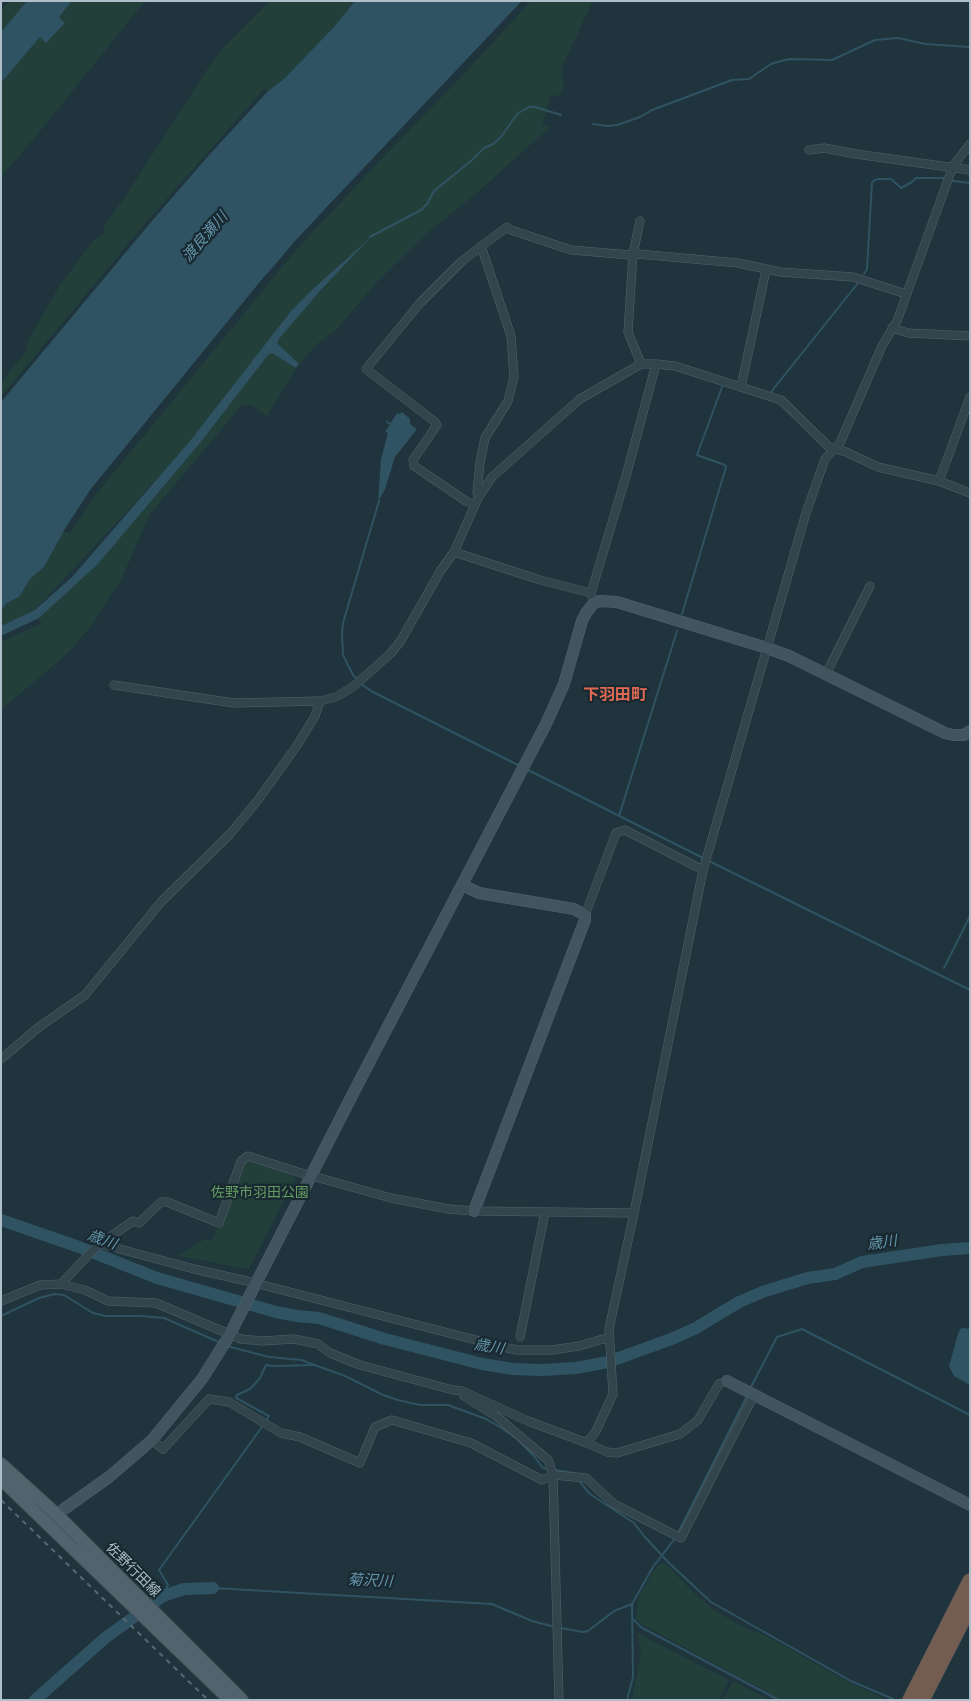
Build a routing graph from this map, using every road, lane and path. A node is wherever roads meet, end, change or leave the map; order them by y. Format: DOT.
graph roads {
  1 [pos="970,144"];
  2 [pos="808,150"];
  3 [pos="953,166"];
  4 [pos="970,170"];
  5 [pos="640,221"];
  6 [pos="481,246"];
  7 [pos="633,254"];
  8 [pos="766,270"];
  9 [pos="906,294"];
  10 [pos="892,328"];
  11 [pos="970,336"];
  12 [pos="641,364"];
  13 [pos="656,364"];
  14 [pos="741,387"];
  15 [pos="970,397"];
  16 [pos="835,449"];
  17 [pos="940,481"];
  18 [pos="970,493"];
  19 [pos="479,497"];
  20 [pos="475,506"];
  21 [pos="454,552"];
  22 [pos="870,586"];
  23 [pos="592,598"];
  24 [pos="767,648"];
  25 [pos="826,674"];
  26 [pos="114,685"];
  27 [pos="320,700"];
  28 [pos="970,731"];
  29 [pos="706,863"];
  30 [pos="462,885"];
  31 [pos="585,915"];
  32 [pos="1,1059"];
  33 [pos="311,1176"];
  34 [pos="474,1211"];
  35 [pos="545,1212"];
  36 [pos="634,1213"];
  37 [pos="99,1245"];
  38 [pos="61,1284"];
  39 [pos="254,1285"];
  40 [pos="1,1301"];
  41 [pos="230,1334"];
  42 [pos="520,1337"];
  43 [pos="610,1344"];
  44 [pos="727,1381"];
  45 [pos="462,1391"];
  46 [pos="754,1395"];
  47 [pos="152,1440"];
  48 [pos="587,1443"];
  49 [pos="1,1464"];
  50 [pos="552,1471"];
  51 [pos="1,1479"];
  52 [pos="970,1505"];
  53 [pos="51,1518"];
  54 [pos="970,1581"];
  55 [pos="970,1606"];
  56 [pos="154,1620"];
  57 [pos="230,1700"];
  58 [pos="242,1700"];
  59 [pos="559,1700"];
  60 [pos="910,1700"];
  61 [pos="922,1700"];
  1 -- 3 [label="street"];
  2 -- 3 [label="street"];
  3 -- 4 [label="street"];
  3 -- 9 [label="street"];
  5 -- 7 [label="street"];
  6 -- 7 [label="street"];
  6 -- 19 [label="street"];
  6 -- 20 [label="street"];
  7 -- 8 [label="street"];
  7 -- 12 [label="street"];
  8 -- 9 [label="street"];
  8 -- 14 [label="street"];
  9 -- 10 [label="street"];
  10 -- 11 [label="street"];
  10 -- 16 [label="street"];
  12 -- 13 [label="street"];
  12 -- 19 [label="street"];
  13 -- 14 [label="street"];
  13 -- 23 [label="street"];
  14 -- 16 [label="street"];
  15 -- 17 [label="street"];
  16 -- 17 [label="street"];
  16 -- 24 [label="street"];
  17 -- 18 [label="street"];
  19 -- 20 [label="street"];
  20 -- 21 [label="street"];
  21 -- 23 [label="street"];
  21 -- 27 [label="street"];
  22 -- 25 [label="street"];
  23 -- 24 [label="street"];
  23 -- 30 [label="street"];
  24 -- 25 [label="street"];
  24 -- 29 [label="street"];
  25 -- 28 [label="street"];
  26 -- 27 [label="street"];
  27 -- 32 [label="street"];
  29 -- 31 [label="street"];
  29 -- 36 [label="street"];
  30 -- 31 [label="street"];
  30 -- 33 [label="street"];
  31 -- 34 [label="street"];
  33 -- 34 [label="street"];
  33 -- 37 [label="street"];
  33 -- 39 [label="street"];
  34 -- 35 [label="street"];
  35 -- 36 [label="street"];
  35 -- 42 [label="street"];
  36 -- 43 [label="street"];
  37 -- 38 [label="street"];
  37 -- 39 [label="street"];
  38 -- 40 [label="street"];
  38 -- 41 [label="street"];
  39 -- 41 [label="street"];
  39 -- 43 [label="street"];
  41 -- 45 [label="street"];
  41 -- 47 [label="street"];
  43 -- 48 [label="street"];
  44 -- 46 [label="street"];
  44 -- 48 [label="street"];
  45 -- 48 [label="street"];
  45 -- 50 [label="street"];
  46 -- 50 [label="street"];
  46 -- 52 [label="street"];
  47 -- 50 [label="street"];
  47 -- 53 [label="street"];
  49 -- 53 [label="main road, 佐野行田線"];
  50 -- 59 [label="street"];
  51 -- 53 [label="main road, 佐野行田線"];
  53 -- 56 [label="main road, 佐野行田線"];
  54 -- 60 [label="highway"];
  55 -- 61 [label="highway"];
  56 -- 57 [label="main road, 佐野行田線"];
  56 -- 58 [label="main road, 佐野行田線"];
}
